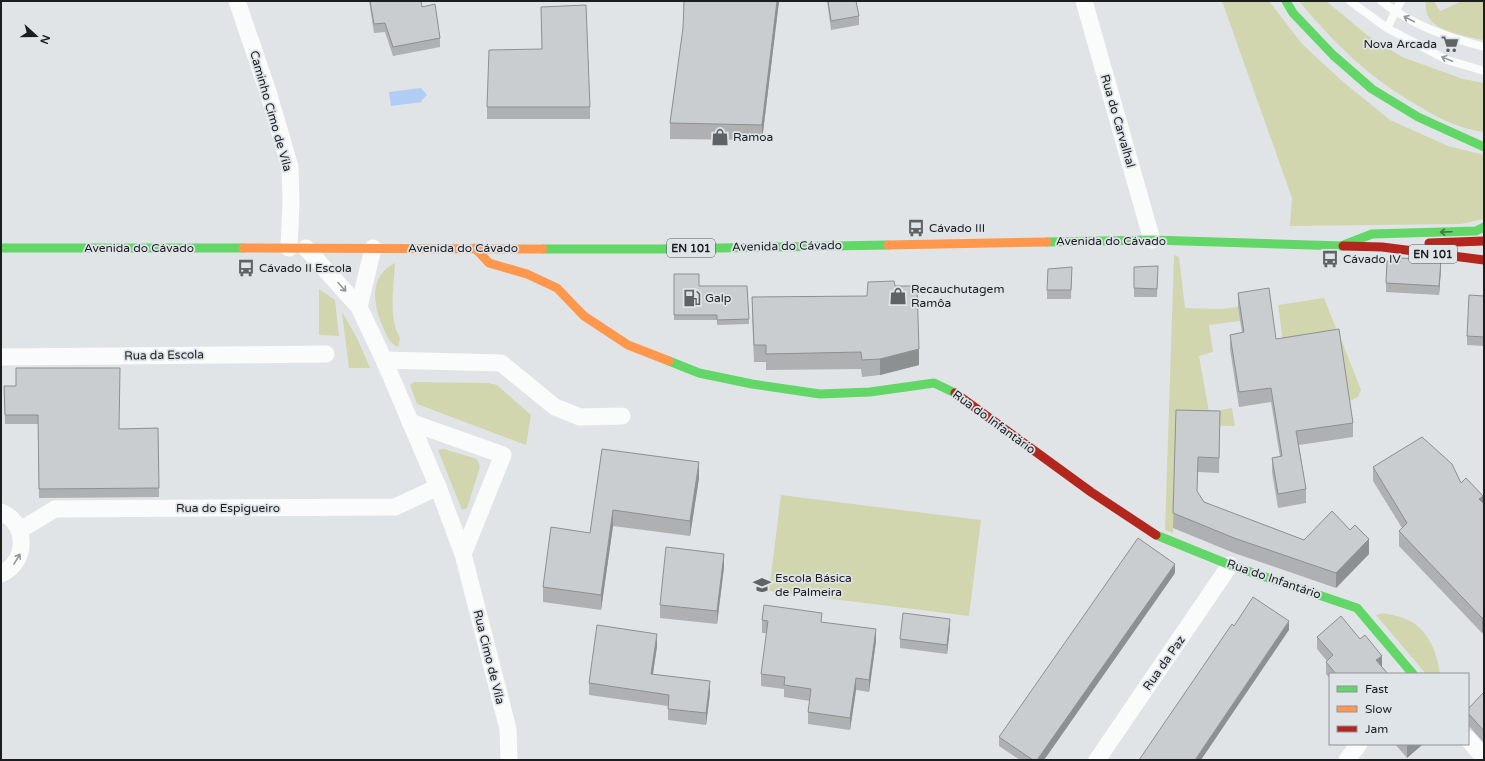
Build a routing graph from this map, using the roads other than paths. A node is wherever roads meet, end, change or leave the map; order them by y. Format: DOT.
graph roads {
  1 [pos="237,1"];
  2 [pos="1084,1"];
  3 [pos="1286,1"];
  4 [pos="1350,1"];
  5 [pos="1381,1"];
  6 [pos="1402,1"];
  7 [pos="1395,12"];
  8 [pos="1387,28"];
  9 [pos="1484,47"];
  10 [pos="1484,71"];
  11 [pos="1460,137"];
  12 [pos="1484,140"];
  13 [pos="1484,147"];
  14 [pos="1484,227"];
  15 [pos="1152,240"];
  16 [pos="1484,241"];
  17 [pos="1341,246"];
  18 [pos="1,248"];
  19 [pos="298,248"];
  20 [pos="373,248"];
  21 [pos="475,248"];
  22 [pos="1382,248"];
  23 [pos="1484,260"];
  24 [pos="359,307"];
  25 [pos="326,354"];
  26 [pos="1,357"];
  27 [pos="384,360"];
  28 [pos="622,416"];
  29 [pos="410,422"];
  30 [pos="438,487"];
  31 [pos="1,512"];
  32 [pos="20,530"];
  33 [pos="463,554"];
  34 [pos="1230,565"];
  35 [pos="1,574"];
  36 [pos="1412,673"];
  37 [pos="1469,740"];
  38 [pos="1358,745"];
  39 [pos="1484,758"];
  40 [pos="509,760"];
  41 [pos="1097,760"];
  42 [pos="1347,760"];
  1 -- 19 [label="street, Caminho Cimo de Vila"];
  2 -- 15 [label="street, Rua do Carvalhal"];
  3 -- 11 [label="main road"];
  4 -- 8 [label="lane"];
  5 -- 7 [label="lane"];
  6 -- 7 [label="lane"];
  7 -- 8 [label="lane"];
  9 -- 7 [label="lane, one-way"];
  10 -- 8 [label="lane, one-way"];
  11 -- 12 [label="main road"];
  11 -- 13 [label="main road"];
  14 -- 17 [label="main road, one-way"];
  15 -- 17 [label="main road, Avenida do Cávado / EN 101"];
  15 -- 21 [label="main road, Avenida do Cávado / EN 101"];
  16 -- 22 [label="main road, Avenida do Cávado / EN 101"];
  17 -- 22 [label="main road, Avenida do Cávado / EN 101"];
  18 -- 19 [label="main road, Avenida do Cávado / EN 101"];
  19 -- 20 [label="main road, Avenida do Cávado / EN 101"];
  19 -- 24 [label="street, Rua Cimo de Vila, one-way"];
  20 -- 21 [label="main road, Avenida do Cávado / EN 101"];
  20 -- 24 [label="street"];
  21 -- 34 [label="main road, Rua do Infantário"];
  22 -- 23 [label="main road, Avenida do Cávado / EN 101"];
  24 -- 27 [label="street, Rua Cimo de Vila"];
  25 -- 26 [label="street, Rua da Escola"];
  27 -- 28 [label="street"];
  27 -- 29 [label="street, Rua Cimo de Vila"];
  29 -- 30 [label="street, Rua Cimo de Vila"];
  29 -- 33 [label="street"];
  30 -- 32 [label="street, Rua do Espigueiro"];
  30 -- 33 [label="street, Rua Cimo de Vila"];
  31 -- 32 [label="street"];
  35 -- 32 [label="street, one-way"];
  33 -- 40 [label="street, Rua Cimo de Vila"];
  34 -- 36 [label="main road, Rua do Infantário"];
  34 -- 41 [label="street, Rua da Paz"];
  37 -- 39 [label="street"];
  38 -- 42 [label="street"];
}
